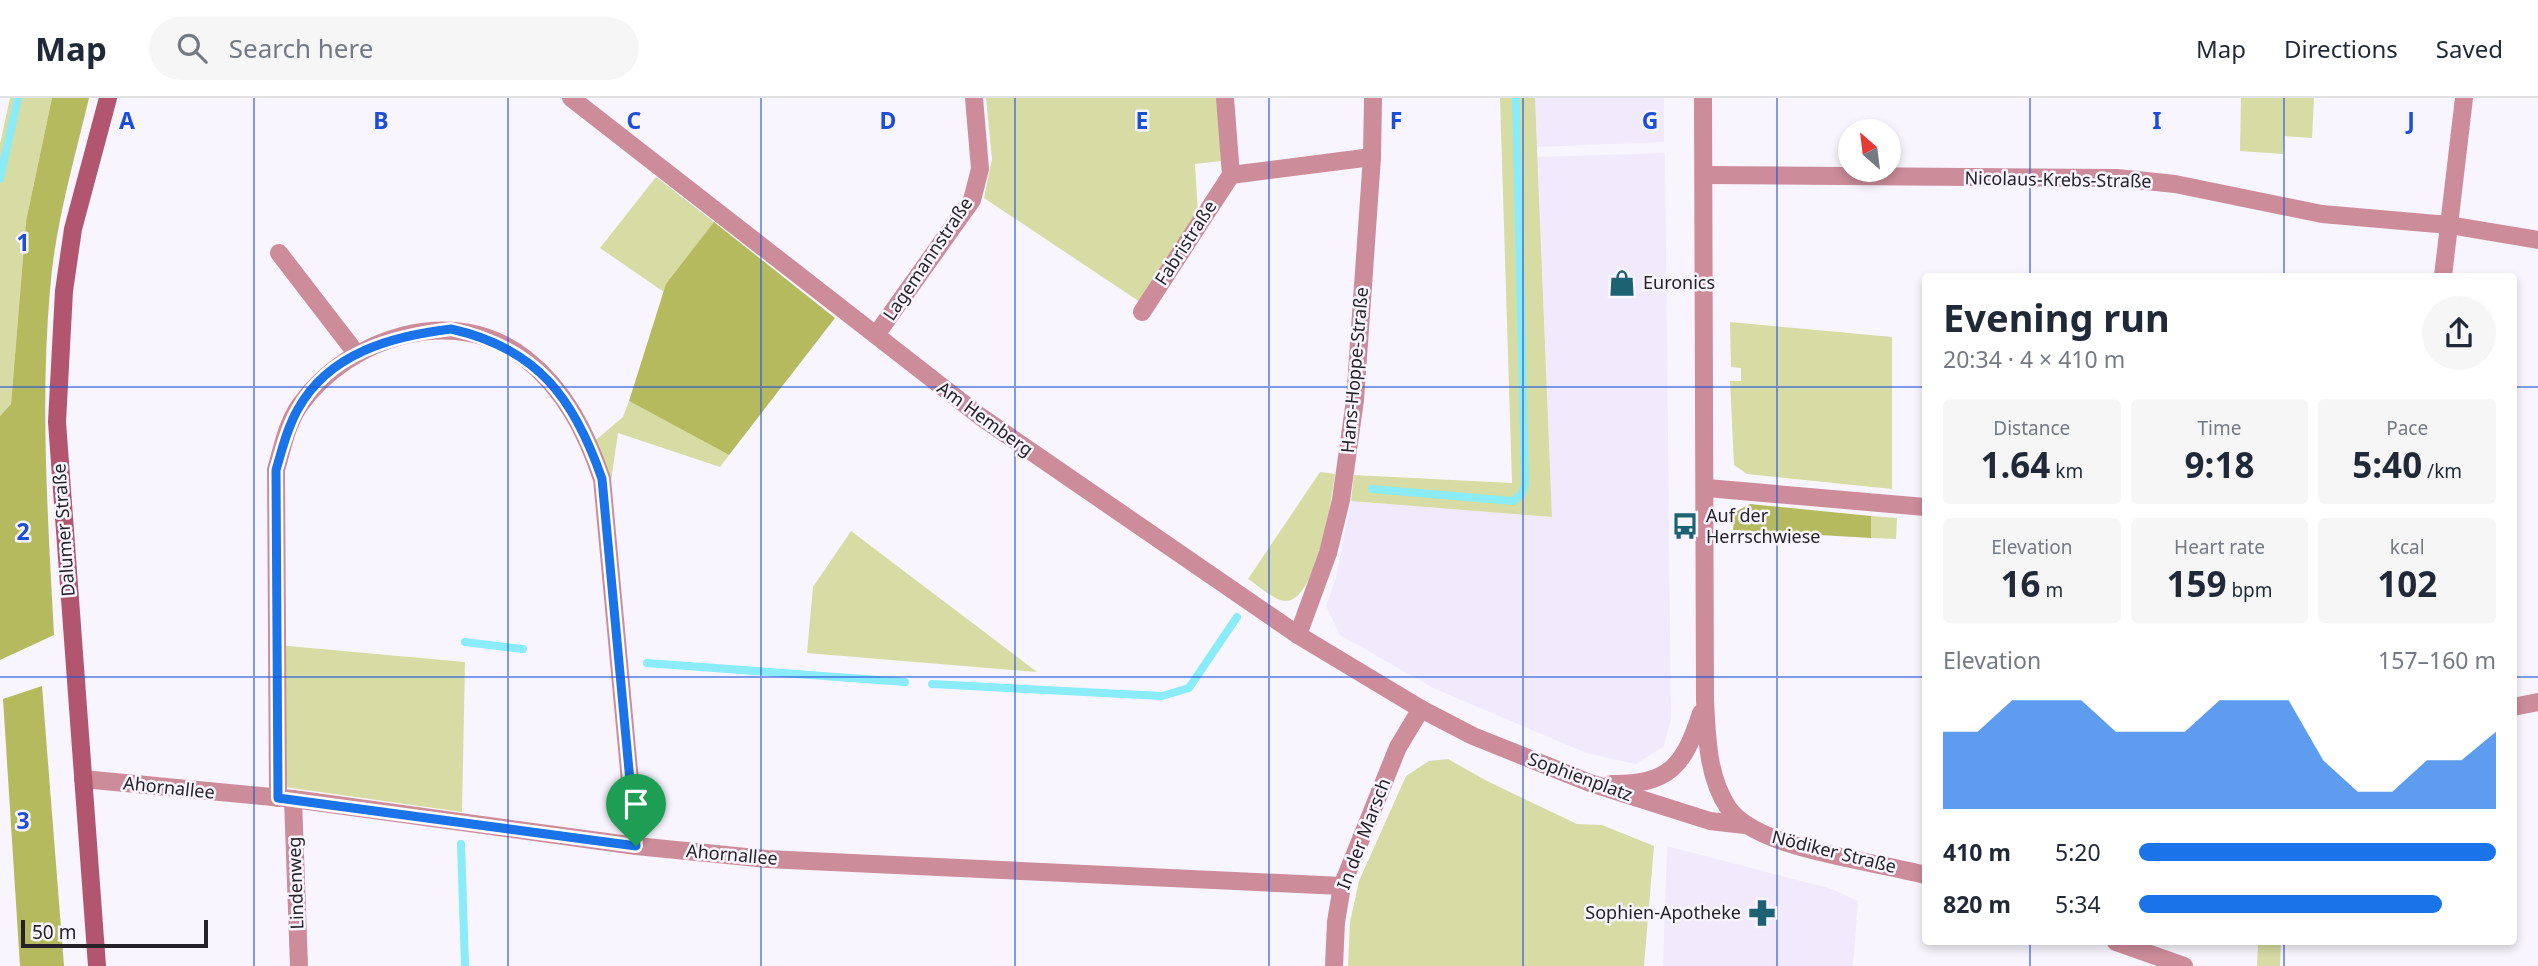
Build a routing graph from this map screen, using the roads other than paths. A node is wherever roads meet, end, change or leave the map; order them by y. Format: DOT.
graph roads {
  1 [pos="108,98"];
  2 [pos="571,98"];
  3 [pos="974,98"];
  4 [pos="1225,98"];
  5 [pos="1373,98"];
  6 [pos="1703,98"];
  7 [pos="2464,98"];
  8 [pos="1372,157"];
  9 [pos="1231,175"];
  10 [pos="1705,175"];
  11 [pos="2449,225"];
  12 [pos="2538,240"];
  13 [pos="279,253"];
  14 [pos="2443,273"];
  15 [pos="1142,312"];
  16 [pos="876,335"];
  17 [pos="356,353"];
  18 [pos="1707,488"];
  19 [pos="1922,507"];
  20 [pos="1298,635"];
  21 [pos="1705,699"];
  22 [pos="2538,702"];
  23 [pos="2517,706"];
  24 [pos="1421,709"];
  25 [pos="83,779"];
  26 [pos="1590,783"];
  27 [pos="285,799"];
  28 [pos="1745,825"];
  29 [pos="636,846"];
  30 [pos="1922,874"];
  31 [pos="1342,886"];
  32 [pos="2122,945"];
  33 [pos="2152,960"];
  34 [pos="97,966"];
  35 [pos="299,966"];
  36 [pos="1334,966"];
  37 [pos="2184,966"];
  1 -- 25 [label="street, Dalumer Straße"];
  2 -- 16 [label="street, Am Hemberg"];
  3 -- 16 [label="street, Lagemannstraße"];
  4 -- 9 [label="street"];
  5 -- 8 [label="street, Hans-Hoppe-Straße"];
  6 -- 10 [label="street"];
  7 -- 11 [label="street"];
  8 -- 9 [label="street"];
  8 -- 20 [label="street, Hans-Hoppe-Straße"];
  9 -- 15 [label="street, Fabristraße"];
  10 -- 11 [label="street, Nicolaus-Krebs-Straße"];
  10 -- 18 [label="street"];
  11 -- 12 [label="street, Nicolaus-Krebs-Straße"];
  11 -- 14 [label="street"];
  13 -- 17 [label="street"];
  16 -- 20 [label="street, Am Hemberg"];
  17 -- 27 [label="street, Lindenweg"];
  17 -- 29 [label="street, Lindenweg"];
  18 -- 19 [label="street"];
  18 -- 21 [label="street"];
  20 -- 24 [label="street, Am Hemberg"];
  21 -- 26 [label="street"];
  21 -- 28 [label="street"];
  22 -- 23 [label="street"];
  24 -- 26 [label="street, Sophienplatz"];
  24 -- 31 [label="street, In der Marsch"];
  25 -- 27 [label="street, Ahornallee"];
  25 -- 34 [label="street, Dalumer Straße"];
  26 -- 28 [label="street, Sophienplatz"];
  27 -- 29 [label="street, Ahornallee"];
  27 -- 35 [label="street, Lindenweg"];
  28 -- 30 [label="street, Nödiker Straße"];
  29 -- 31 [label="street, Ahornallee"];
  31 -- 36 [label="street, In der Marsch"];
  32 -- 33 [label="street"];
  33 -- 37 [label="street"];
}
